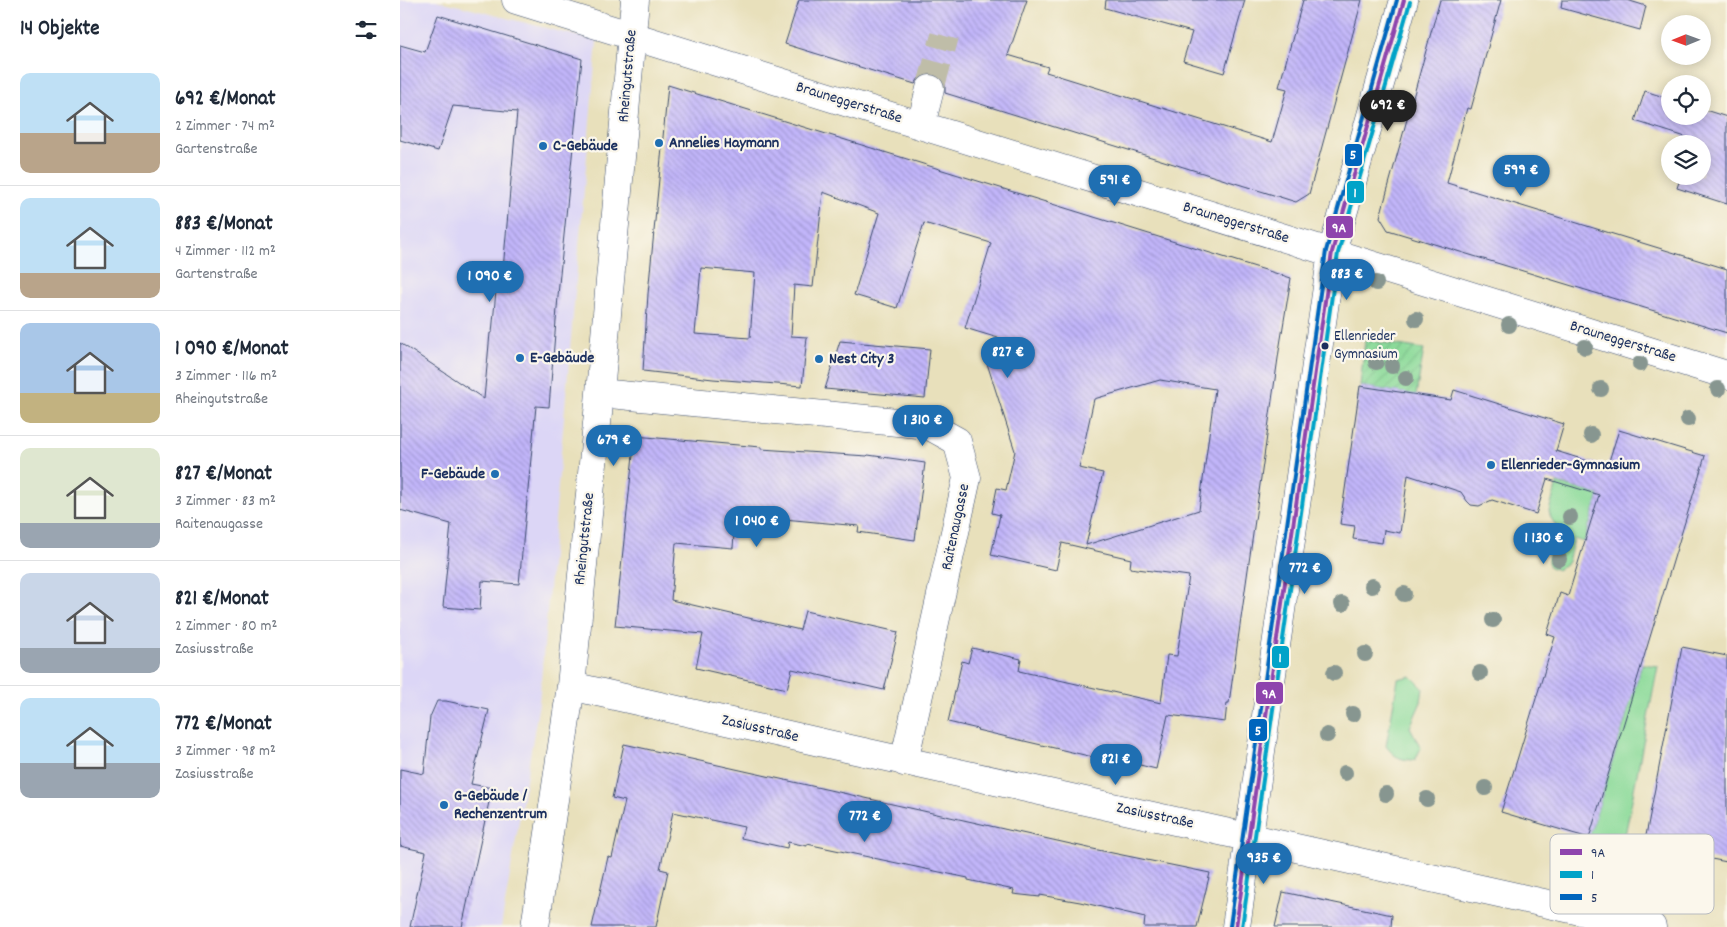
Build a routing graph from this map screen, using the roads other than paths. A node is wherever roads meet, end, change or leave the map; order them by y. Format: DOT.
graph roads {
  1 [pos="516,0"];
  2 [pos="635,0"];
  3 [pos="1404,0"];
  4 [pos="632,36"];
  5 [pos="930,89"];
  6 [pos="921,125"];
  7 [pos="1332,252"];
  8 [pos="1727,375"];
  9 [pos="600,393"];
  10 [pos="571,686"];
  11 [pos="904,762"];
  12 [pos="1249,836"];
  13 [pos="1550,904"];
  14 [pos="1594,914"];
  15 [pos="535,927"];
  16 [pos="1236,927"];
  17 [pos="1652,927"];
  1 -- 4 [label="street, Brauneggerstraße"];
  2 -- 4 [label="street, Rheingutstraße"];
  3 -- 7 [label="street"];
  4 -- 6 [label="street, Brauneggerstraße"];
  4 -- 9 [label="street, Rheingutstraße"];
  5 -- 6 [label="street"];
  6 -- 7 [label="street, Brauneggerstraße"];
  7 -- 8 [label="street, Brauneggerstraße"];
  7 -- 12 [label="street"];
  9 -- 10 [label="street, Rheingutstraße"];
  9 -- 11 [label="street, Raitenaugasse"];
  10 -- 11 [label="street, Zasiusstraße"];
  10 -- 15 [label="street, Rheingutstraße"];
  11 -- 12 [label="street, Zasiusstraße"];
  12 -- 13 [label="street, Zasiusstraße"];
  12 -- 16 [label="street"];
  14 -- 17 [label="street, Zasiusstraße"];
}
